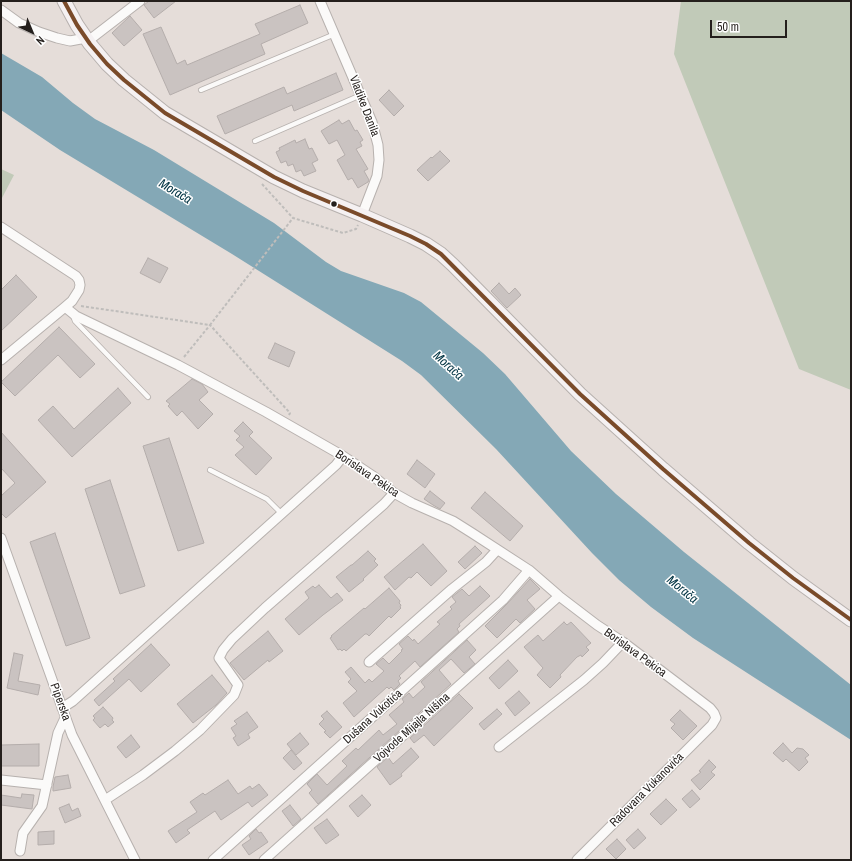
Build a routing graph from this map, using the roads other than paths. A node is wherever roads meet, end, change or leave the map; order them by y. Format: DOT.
graph roads {
  1 [pos="64,1"];
  2 [pos="140,1"];
  3 [pos="320,1"];
  4 [pos="1,10"];
  5 [pos="335,34"];
  6 [pos="87,39"];
  7 [pos="201,90"];
  8 [pos="361,95"];
  9 [pos="255,141"];
  10 [pos="362,215"];
  11 [pos="1,227"];
  12 [pos="65,307"];
  13 [pos="73,314"];
  14 [pos="1,360"];
  15 [pos="148,397"];
  16 [pos="343,456"];
  17 [pos="210,470"];
  18 [pos="394,493"];
  19 [pos="282,514"];
  20 [pos="1,538"];
  21 [pos="497,550"];
  22 [pos="529,570"];
  23 [pos="559,596"];
  24 [pos="851,620"];
  25 [pos="624,642"];
  26 [pos="369,662"];
  27 [pos="62,708"];
  28 [pos="65,718"];
  29 [pos="716,718"];
  30 [pos="499,747"];
  31 [pos="1,780"];
  32 [pos="47,785"];
  33 [pos="105,800"];
  34 [pos="20,851"];
  35 [pos="135,860"];
  36 [pos="213,860"];
  37 [pos="264,860"];
  38 [pos="577,860"];
  1 -- 6 [label="main road"];
  2 -- 6 [label="street"];
  3 -- 5 [label="street, Vladike Danila"];
  4 -- 6 [label="street"];
  5 -- 7 [label="lane"];
  5 -- 8 [label="street, Vladike Danila"];
  6 -- 10 [label="main road"];
  8 -- 9 [label="lane"];
  8 -- 10 [label="street, Vladike Danila"];
  10 -- 24 [label="main road"];
  11 -- 12 [label="street"];
  12 -- 13 [label="street, Borislava Pekica"];
  12 -- 14 [label="street"];
  13 -- 15 [label="lane"];
  13 -- 16 [label="street, Borislava Pekica"];
  16 -- 18 [label="street, Borislava Pekica"];
  16 -- 19 [label="street"];
  17 -- 19 [label="lane"];
  18 -- 21 [label="street, Borislava Pekica"];
  18 -- 33 [label="street"];
  19 -- 27 [label="street"];
  20 -- 27 [label="street, Piperska"];
  21 -- 22 [label="street, Borislava Pekica"];
  21 -- 26 [label="street"];
  22 -- 23 [label="street, Borislava Pekica"];
  22 -- 36 [label="street, Dušana Vukotića"];
  23 -- 25 [label="street, Borislava Pekica"];
  23 -- 37 [label="street, Vojvode Mijajla Nišina"];
  25 -- 29 [label="street, Borislava Pekica"];
  25 -- 30 [label="street"];
  27 -- 28 [label="street, Piperska"];
  28 -- 32 [label="street"];
  28 -- 33 [label="street, Piperska"];
  29 -- 38 [label="street, Radovana Vukanovića"];
  31 -- 32 [label="street"];
  32 -- 34 [label="street"];
  33 -- 35 [label="street, Piperska"];
}
